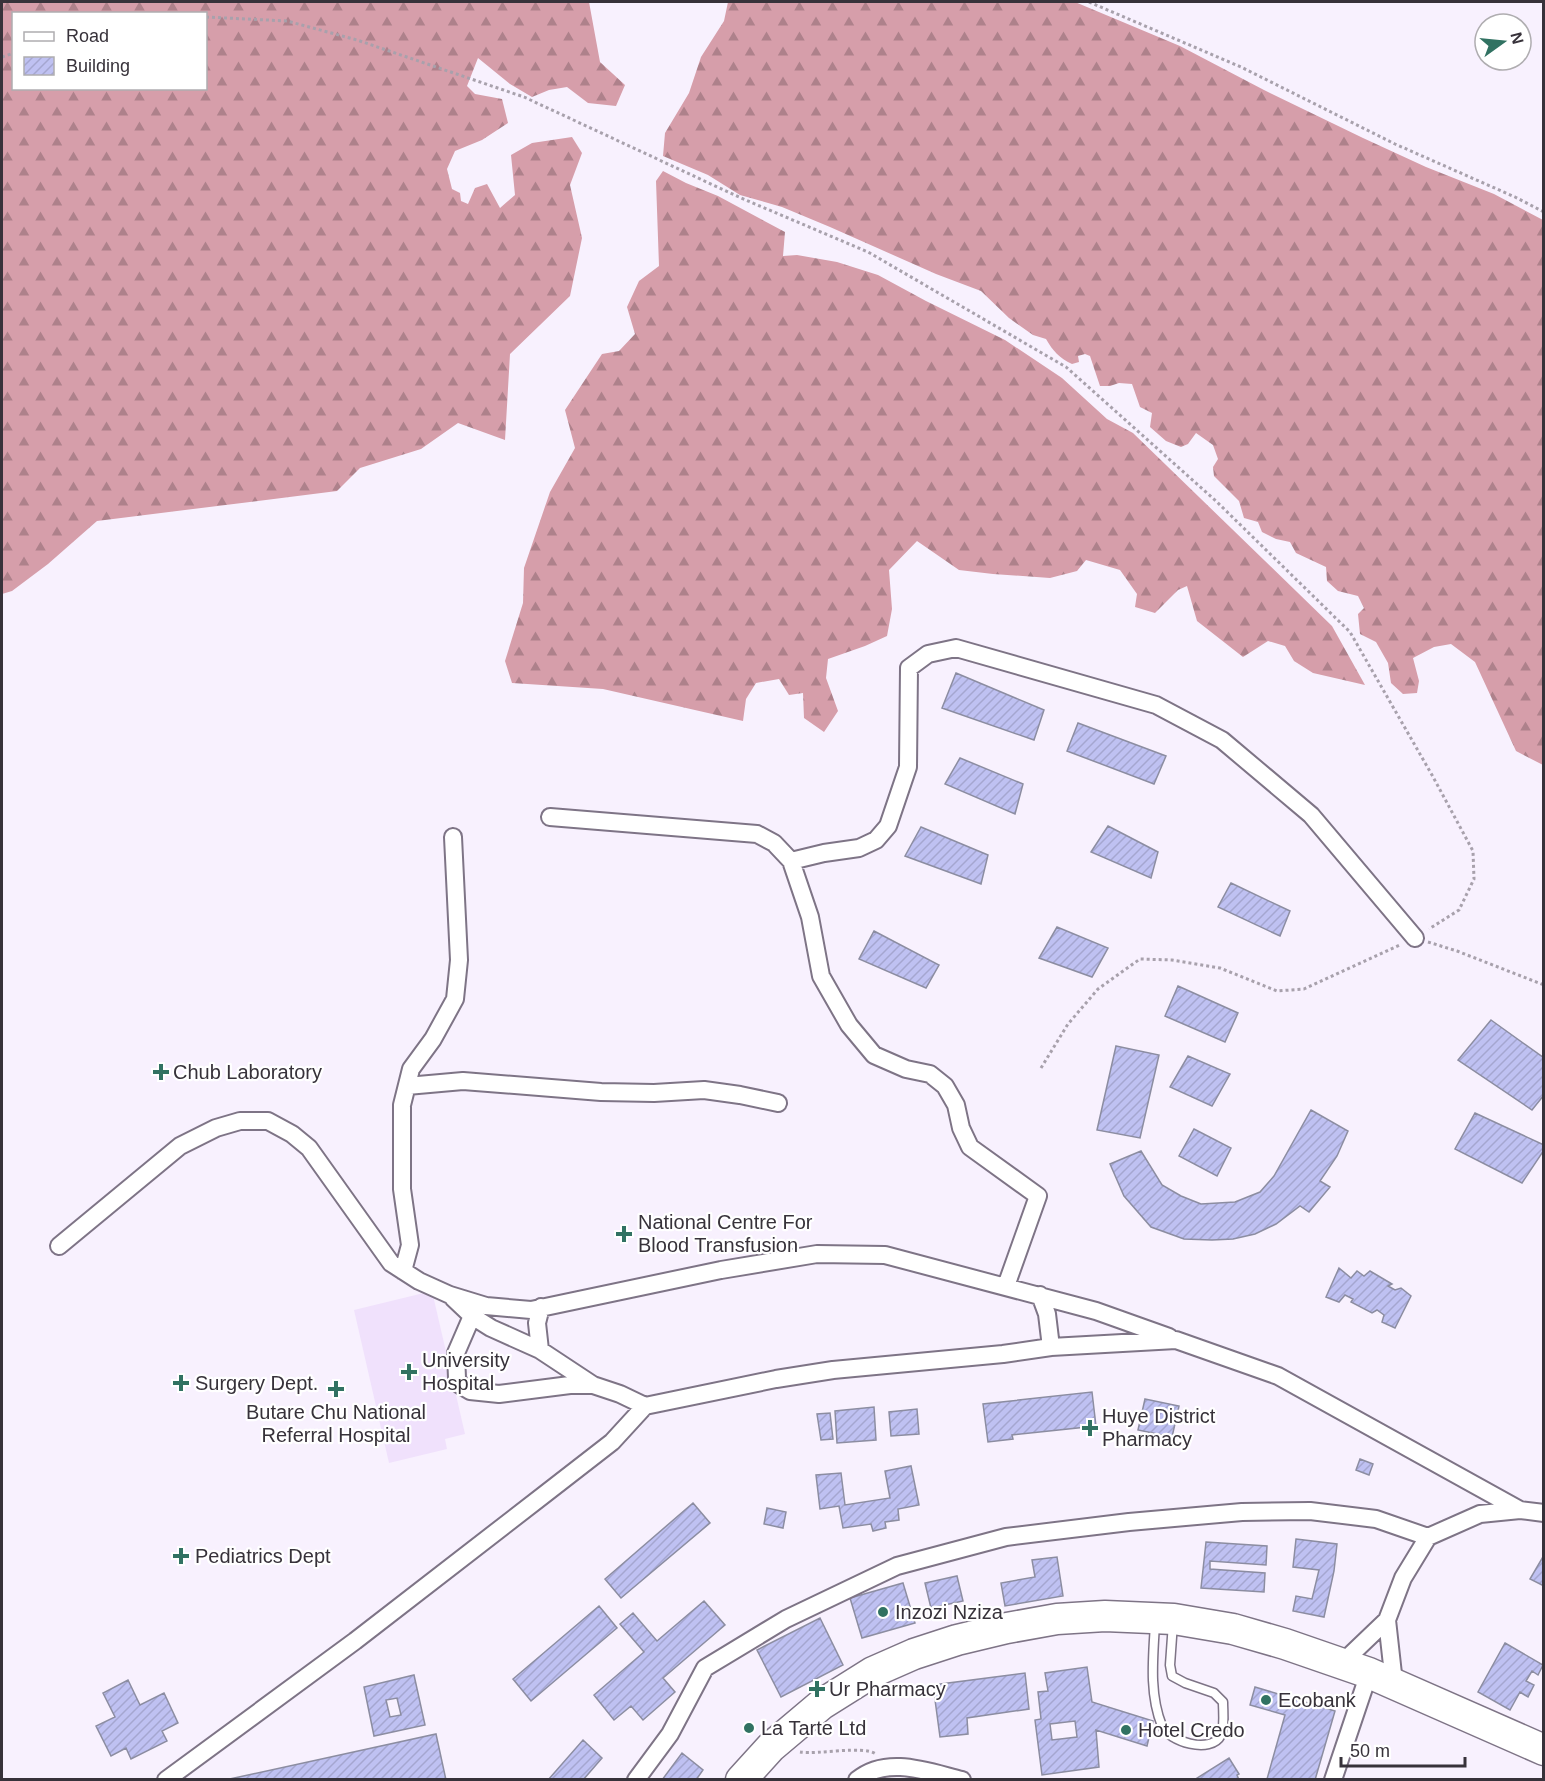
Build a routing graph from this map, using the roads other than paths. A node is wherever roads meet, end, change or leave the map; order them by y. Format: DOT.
graph roads {
  1 [pos="550,817"];
  2 [pos="453,837"];
  3 [pos="791,861"];
  4 [pos="1415,938"];
  5 [pos="406,1086"];
  6 [pos="778,1103"];
  7 [pos="59,1246"];
  8 [pos="403,1271"];
  9 [pos="1006,1286"];
  10 [pos="450,1295"];
  11 [pos="1040,1295"];
  12 [pos="541,1307"];
  13 [pos="472,1316"];
  14 [pos="1176,1340"];
  15 [pos="1051,1347"];
  16 [pos="540,1350"];
  17 [pos="593,1385"];
  18 [pos="645,1406"];
  19 [pos="1520,1510"];
  20 [pos="1544,1513"];
  21 [pos="1428,1538"];
  22 [pos="1165,1618"];
  23 [pos="1387,1620"];
  24 [pos="1368,1673"];
  25 [pos="1544,1750"];
  26 [pos="166,1779"];
  27 [pos="636,1779"];
  28 [pos="741,1779"];
  29 [pos="857,1779"];
  30 [pos="962,1779"];
  31 [pos="1333,1779"];
  1 -- 3 [label="street"];
  2 -- 5 [label="street"];
  3 -- 4 [label="street"];
  3 -- 9 [label="street"];
  5 -- 6 [label="street"];
  5 -- 8 [label="street"];
  7 -- 8 [label="street"];
  8 -- 10 [label="street"];
  9 -- 11 [label="street"];
  9 -- 12 [label="street"];
  10 -- 12 [label="street"];
  10 -- 13 [label="street"];
  11 -- 14 [label="street"];
  11 -- 15 [label="street"];
  12 -- 16 [label="street"];
  13 -- 16 [label="street"];
  13 -- 17 [label="street"];
  14 -- 15 [label="street"];
  14 -- 19 [label="street"];
  15 -- 18 [label="street"];
  16 -- 17 [label="street"];
  17 -- 18 [label="street"];
  18 -- 26 [label="street"];
  19 -- 20 [label="street"];
  19 -- 21 [label="street"];
  21 -- 23 [label="street"];
  21 -- 27 [label="street"];
  22 -- 22 [label="lane"];
  22 -- 24 [label="highway"];
  22 -- 28 [label="highway"];
  23 -- 24 [label="street"];
  23 -- 24 [label="street"];
  24 -- 25 [label="highway"];
  24 -- 31 [label="street"];
  29 -- 30 [label="street"];
}
